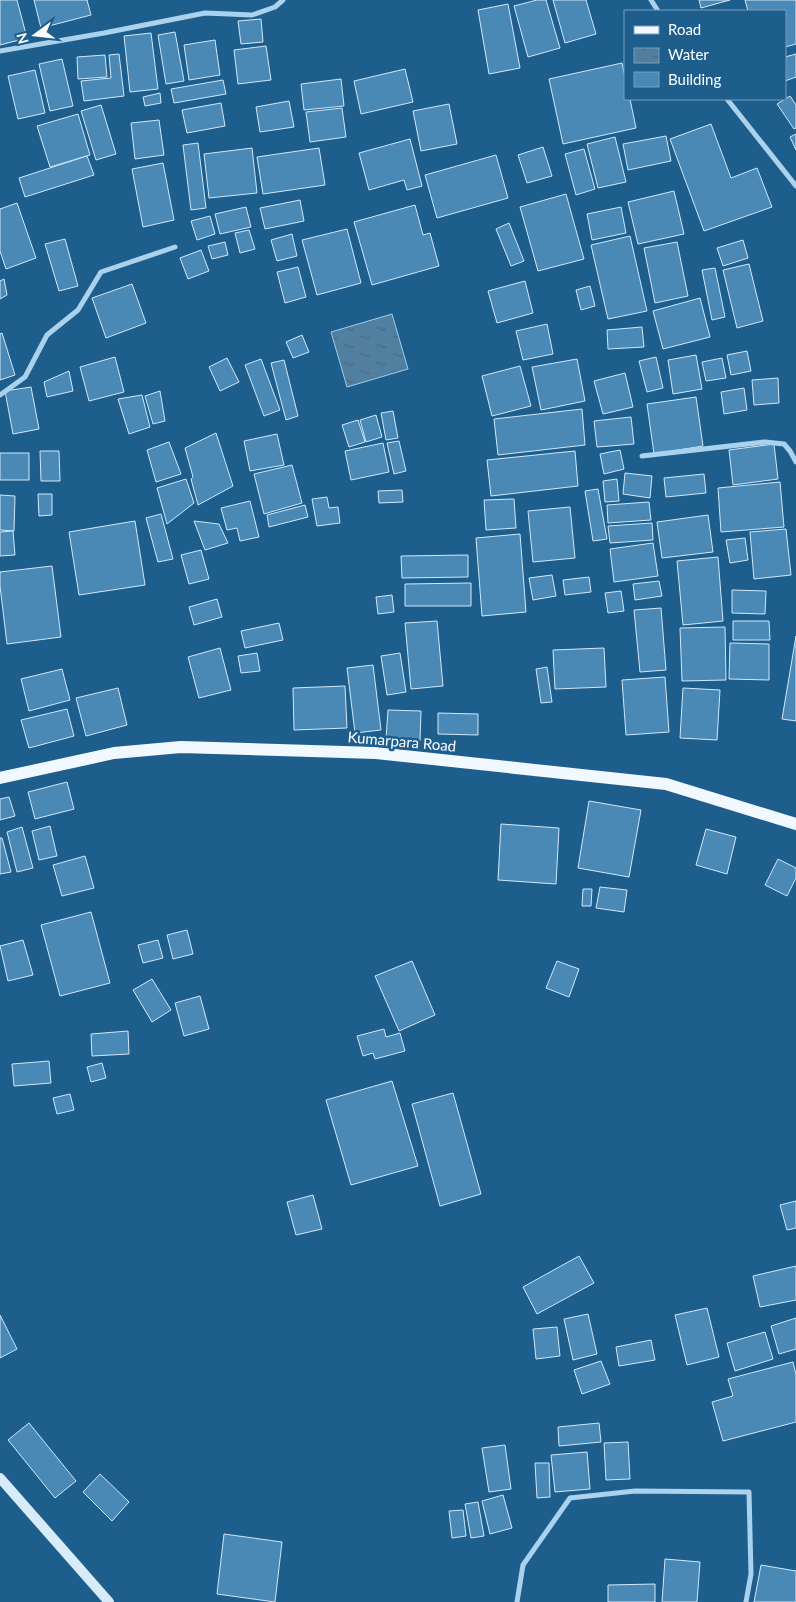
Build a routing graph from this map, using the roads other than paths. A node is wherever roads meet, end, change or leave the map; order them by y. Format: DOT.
graph roads {
  1 [pos="283,0"];
  2 [pos="0,51"];
  3 [pos="728,100"];
  4 [pos="796,186"];
  5 [pos="175,247"];
  6 [pos="0,395"];
  7 [pos="642,456"];
  8 [pos="796,462"];
  9 [pos="0,778"];
  10 [pos="796,824"];
  11 [pos="0,1478"];
  12 [pos="109,1602"];
  13 [pos="517,1602"];
  14 [pos="746,1602"];
  1 -- 2 [label="street"];
  3 -- 4 [label="street"];
  5 -- 6 [label="street"];
  7 -- 8 [label="street"];
  9 -- 10 [label="main road, Kumarpara Road"];
  11 -- 12 [label="main road"];
  13 -- 14 [label="street"];
}
